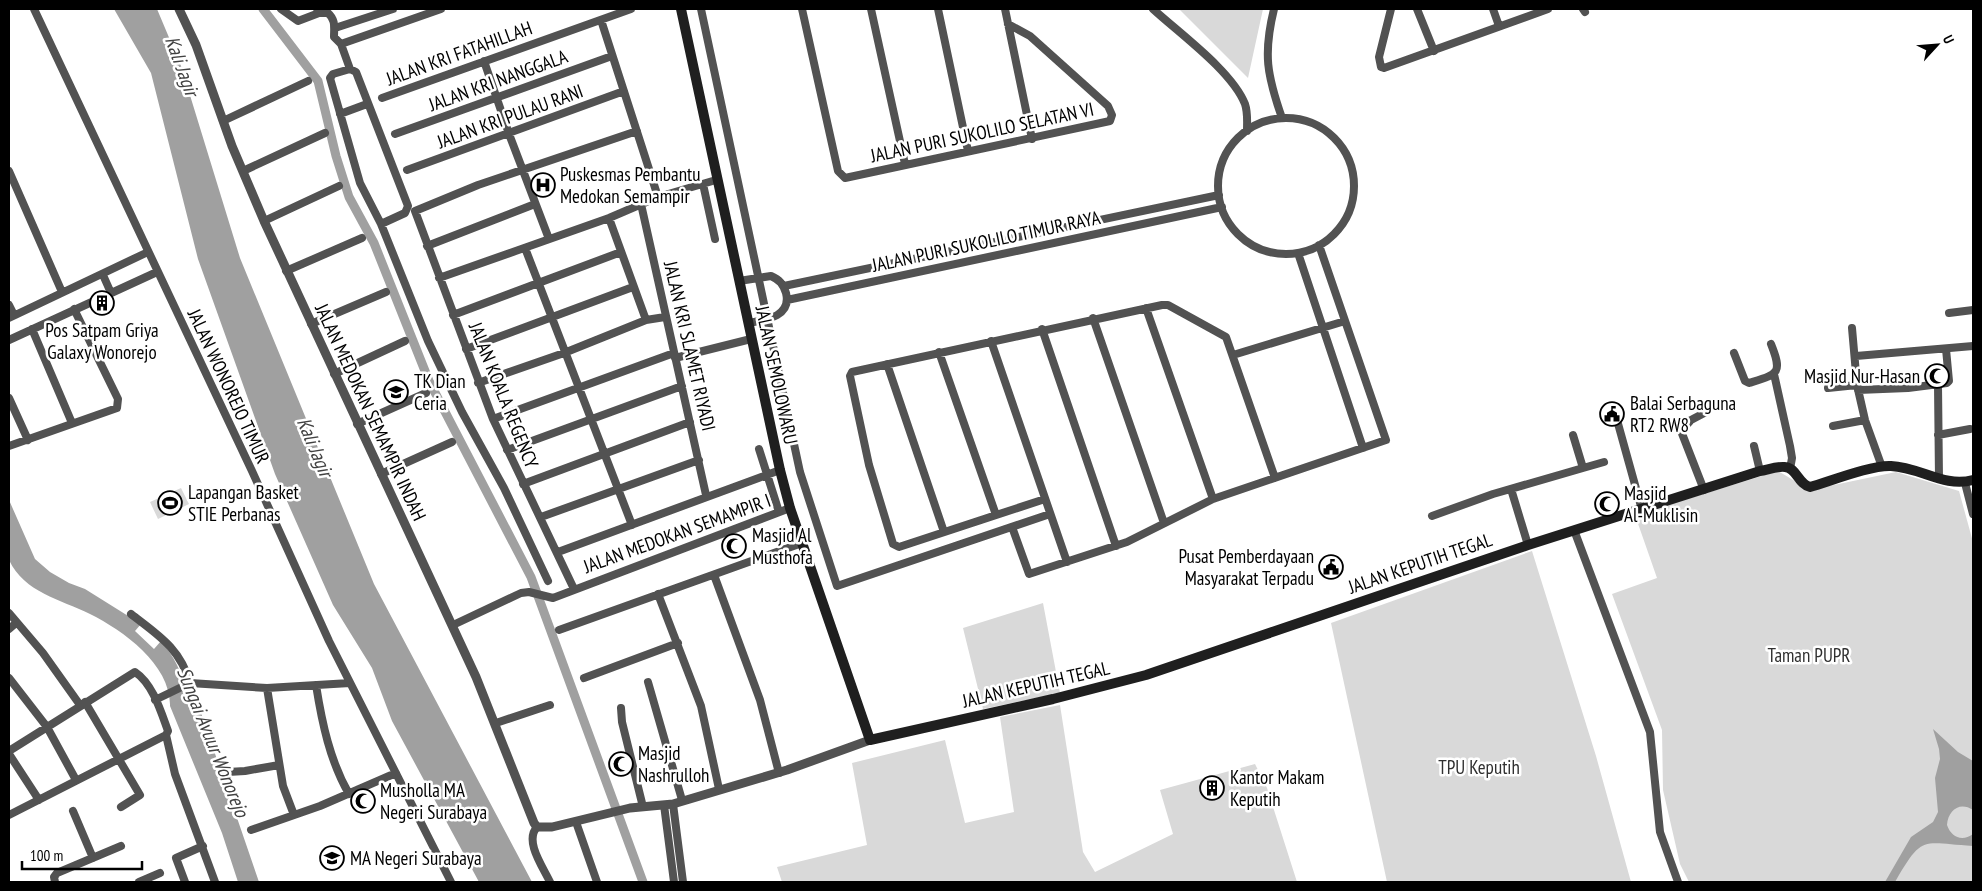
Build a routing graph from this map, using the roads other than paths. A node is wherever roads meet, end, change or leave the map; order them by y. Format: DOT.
graph roads {
  1 [pos="34,9"];
  2 [pos="179,9"];
  3 [pos="282,9"];
  4 [pos="393,9"];
  5 [pos="441,9"];
  6 [pos="631,9"];
  7 [pos="681,9"];
  8 [pos="700,9"];
  9 [pos="802,9"];
  10 [pos="871,9"];
  11 [pos="938,9"];
  12 [pos="1005,9"];
  13 [pos="1153,9"];
  14 [pos="1274,9"];
  15 [pos="1391,9"];
  16 [pos="1417,9"];
  17 [pos="1493,9"];
  18 [pos="1548,9"];
  19 [pos="318,11"];
  20 [pos="419,12"];
  21 [pos="600,20"];
  22 [pos="1008,24"];
  23 [pos="1499,26"];
  24 [pos="335,28"];
  25 [pos="341,44"];
  26 [pos="1434,51"];
  27 [pos="612,56"];
  28 [pos="484,61"];
  29 [pos="352,69"];
  30 [pos="308,81"];
  31 [pos="624,91"];
  32 [pos="382,98"];
  33 [pos="498,98"];
  34 [pos="367,104"];
  35 [pos="340,114"];
  36 [pos="1282,118"];
  37 [pos="223,121"];
  38 [pos="637,131"];
  39 [pos="1247,131"];
  40 [pos="325,133"];
  41 [pos="395,134"];
  42 [pos="509,134"];
  43 [pos="1032,139"];
  44 [pos="968,151"];
  45 [pos="905,164"];
  46 [pos="407,170"];
  47 [pos="522,170"];
  48 [pos="9,171"];
  49 [pos="243,171"];
  50 [pos="716,180"];
  51 [pos="703,184"];
  52 [pos="339,186"];
  53 [pos="1219,195"];
  54 [pos="658,197"];
  55 [pos="535,204"];
  56 [pos="641,204"];
  57 [pos="1222,207"];
  58 [pos="412,208"];
  59 [pos="609,218"];
  60 [pos="264,221"];
  61 [pos="381,224"];
  62 [pos="362,238"];
  63 [pos="549,239"];
  64 [pos="715,239"];
  65 [pos="984,244"];
  66 [pos="427,246"];
  67 [pos="1320,246"];
  68 [pos="525,248"];
  69 [pos="148,252"];
  70 [pos="621,252"];
  71 [pos="1298,253"];
  72 [pos="986,258"];
  73 [pos="286,271"];
  74 [pos="157,272"];
  75 [pos="103,275"];
  76 [pos="439,278"];
  77 [pos="756,278"];
  78 [pos="741,280"];
  79 [pos="540,284"];
  80 [pos="784,286"];
  81 [pos="634,287"];
  82 [pos="62,292"];
  83 [pos="386,292"];
  84 [pos="110,293"];
  85 [pos="787,300"];
  86 [pos="9,305"];
  87 [pos="1146,308"];
  88 [pos="74,309"];
  89 [pos="1973,310"];
  90 [pos="1949,313"];
  91 [pos="454,315"];
  92 [pos="11,316"];
  93 [pos="665,317"];
  94 [pos="552,318"];
  95 [pos="1093,318"];
  96 [pos="646,320"];
  97 [pos="764,320"];
  98 [pos="1345,321"];
  99 [pos="750,323"];
  100 [pos="311,324"];
  101 [pos="1323,328"];
  102 [pos="1852,328"];
  103 [pos="32,329"];
  104 [pos="1042,330"];
  105 [pos="752,339"];
  106 [pos="9,340"];
  107 [pos="405,341"];
  108 [pos="991,341"];
  109 [pos="1770,344"];
  110 [pos="1973,346"];
  111 [pos="466,348"];
  112 [pos="1946,349"];
  113 [pos="939,352"];
  114 [pos="564,353"];
  115 [pos="1734,353"];
  116 [pos="675,355"];
  117 [pos="1233,355"];
  118 [pos="1856,356"];
  119 [pos="887,364"];
  120 [pos="334,374"];
  121 [pos="1774,374"];
  122 [pos="478,383"];
  123 [pos="1938,384"];
  124 [pos="579,386"];
  125 [pos="682,386"];
  126 [pos="1828,388"];
  127 [pos="1859,391"];
  128 [pos="426,393"];
  129 [pos="9,398"];
  130 [pos="1708,411"];
  131 [pos="493,419"];
  132 [pos="591,420"];
  133 [pos="1617,420"];
  134 [pos="1865,420"];
  135 [pos="690,422"];
  136 [pos="72,423"];
  137 [pos="358,424"];
  138 [pos="1833,426"];
  139 [pos="1970,428"];
  140 [pos="1573,435"];
  141 [pos="1938,435"];
  142 [pos="28,440"];
  143 [pos="452,442"];
  144 [pos="9,446"];
  145 [pos="1754,446"];
  146 [pos="1363,448"];
  147 [pos="759,449"];
  148 [pos="507,450"];
  149 [pos="604,455"];
  150 [pos="700,460"];
  151 [pos="1604,462"];
  152 [pos="1882,467"];
  153 [pos="1583,468"];
  154 [pos="1790,468"];
  155 [pos="780,470"];
  156 [pos="1760,472"];
  157 [pos="381,474"];
  158 [pos="766,475"];
  159 [pos="1275,478"];
  160 [pos="1939,478"];
  161 [pos="1969,481"];
  162 [pos="523,484"];
  163 [pos="1511,489"];
  164 [pos="618,490"];
  165 [pos="1704,490"];
  166 [pos="706,496"];
  167 [pos="1045,499"];
  168 [pos="1212,499"];
  169 [pos="790,508"];
  170 [pos="1642,510"];
  171 [pos="779,512"];
  172 [pos="1050,514"];
  173 [pos="1973,514"];
  174 [pos="996,516"];
  175 [pos="1432,516"];
  176 [pos="541,518"];
  177 [pos="1164,523"];
  178 [pos="632,525"];
  179 [pos="1012,527"];
  180 [pos="1574,530"];
  181 [pos="944,532"];
  182 [pos="802,543"];
  183 [pos="1528,545"];
  184 [pos="1116,546"];
  185 [pos="558,552"];
  186 [pos="1067,562"];
  187 [pos="714,575"];
  188 [pos="548,581"];
  189 [pos="574,588"];
  190 [pos="658,594"];
  191 [pos="9,613"];
  192 [pos="131,614"];
  193 [pos="16,623"];
  194 [pos="452,625"];
  195 [pos="9,630"];
  196 [pos="559,630"];
  197 [pos="678,643"];
  198 [pos="9,678"];
  199 [pos="584,678"];
  200 [pos="648,682"];
  201 [pos="350,683"];
  202 [pos="187,684"];
  203 [pos="316,685"];
  204 [pos="267,688"];
  205 [pos="155,700"];
  206 [pos="83,704"];
  207 [pos="550,705"];
  208 [pos="621,708"];
  209 [pos="496,723"];
  210 [pos="47,726"];
  211 [pos="167,734"];
  212 [pos="870,740"];
  213 [pos="9,753"];
  214 [pos="119,757"];
  215 [pos="279,765"];
  216 [pos="228,772"];
  217 [pos="396,773"];
  218 [pos="779,773"];
  219 [pos="76,780"];
  220 [pos="719,789"];
  221 [pos="349,794"];
  222 [pos="39,800"];
  223 [pos="682,800"];
  224 [pos="668,804"];
  225 [pos="121,807"];
  226 [pos="643,807"];
  227 [pos="73,811"];
  228 [pos="9,815"];
  229 [pos="294,815"];
  230 [pos="576,822"];
  231 [pos="537,827"];
  232 [pos="251,830"];
  233 [pos="120,846"];
  234 [pos="203,846"];
  235 [pos="93,858"];
  236 [pos="160,872"];
  237 [pos="55,882"];
  238 [pos="139,882"];
  239 [pos="184,882"];
  240 [pos="215,882"];
  241 [pos="451,882"];
  242 [pos="550,882"];
  243 [pos="597,882"];
  244 [pos="674,882"];
  245 [pos="683,882"];
  246 [pos="1678,882"];
  1 -- 69 [label="street, JALAN WONOREJO TIMUR"];
  2 -- 37 [label="street, JALAN MEDOKAN SEMAMPIR INDAH"];
  3 -- 19 [label="street"];
  4 -- 24 [label="street"];
  5 -- 20 [label="street"];
  6 -- 21 [label="street, JALAN KRI FATAHILLAH"];
  7 -- 50 [label="main road, JALAN SEMOLOWARU"];
  8 -- 77 [label="street"];
  9 -- 45 [label="street, JALAN PURI SUKOLILO SELATAN VI"];
  10 -- 45 [label="street"];
  11 -- 44 [label="street"];
  12 -- 22 [label="street"];
  13 -- 39 [label="street"];
  14 -- 36 [label="street"];
  15 -- 26 [label="street"];
  16 -- 26 [label="street"];
  17 -- 23 [label="street"];
  18 -- 23 [label="street"];
  19 -- 24 [label="street"];
  20 -- 25 [label="street"];
  21 -- 27 [label="street"];
  21 -- 28 [label="street, JALAN KRI FATAHILLAH"];
  22 -- 43 [label="street"];
  22 -- 43 [label="street, JALAN PURI SUKOLILO SELATAN VI"];
  23 -- 26 [label="street"];
  24 -- 25 [label="street, JALAN KOALA REGENCY"];
  25 -- 29 [label="street, JALAN KOALA REGENCY"];
  27 -- 31 [label="street"];
  27 -- 33 [label="street, JALAN KRI NANGGALA"];
  28 -- 32 [label="street, JALAN KRI FATAHILLAH"];
  28 -- 33 [label="street"];
  29 -- 34 [label="street, JALAN KOALA REGENCY"];
  29 -- 35 [label="street"];
  30 -- 37 [label="street"];
  31 -- 38 [label="street"];
  31 -- 42 [label="street, JALAN KRI PULAU RANI"];
  33 -- 41 [label="street, JALAN KRI NANGGALA"];
  33 -- 42 [label="street"];
  34 -- 35 [label="street"];
  34 -- 58 [label="street, JALAN KOALA REGENCY"];
  35 -- 61 [label="street"];
  36 -- 39 [label="street"];
  36 -- 67 [label="street"];
  37 -- 49 [label="street, JALAN MEDOKAN SEMAMPIR INDAH"];
  38 -- 47 [label="street"];
  38 -- 54 [label="street"];
  39 -- 53 [label="street"];
  40 -- 49 [label="street"];
  42 -- 46 [label="street, JALAN KRI PULAU RANI"];
  42 -- 47 [label="street"];
  43 -- 44 [label="street, JALAN PURI SUKOLILO SELATAN VI"];
  44 -- 45 [label="street, JALAN PURI SUKOLILO SELATAN VI"];
  47 -- 55 [label="street"];
  47 -- 58 [label="street"];
  48 -- 82 [label="street"];
  49 -- 60 [label="street, JALAN MEDOKAN SEMAMPIR INDAH"];
  50 -- 51 [label="street"];
  50 -- 78 [label="main road, JALAN SEMOLOWARU"];
  51 -- 54 [label="street"];
  51 -- 64 [label="street"];
  52 -- 60 [label="street"];
  53 -- 57 [label="street"];
  53 -- 65 [label="street, JALAN PURI SUKOLILO TIMUR RAYA"];
  54 -- 56 [label="street"];
  55 -- 63 [label="street"];
  55 -- 66 [label="street"];
  56 -- 59 [label="street"];
  56 -- 93 [label="street, JALAN KRI SLAMET RIYADI"];
  57 -- 71 [label="street"];
  57 -- 72 [label="street, JALAN PURI SUKOLILO TIMUR RAYA"];
  58 -- 61 [label="street"];
  58 -- 66 [label="street, JALAN KOALA REGENCY"];
  59 -- 63 [label="street"];
  59 -- 70 [label="street"];
  60 -- 73 [label="street, JALAN MEDOKAN SEMAMPIR INDAH"];
  61 -- 188 [label="street"];
  62 -- 73 [label="street"];
  63 -- 68 [label="street"];
  65 -- 72 [label="street"];
  65 -- 80 [label="street, JALAN PURI SUKOLILO TIMUR RAYA"];
  66 -- 76 [label="street, JALAN KOALA REGENCY"];
  67 -- 71 [label="street"];
  67 -- 98 [label="street"];
  68 -- 76 [label="street"];
  68 -- 79 [label="street"];
  69 -- 74 [label="street, JALAN WONOREJO TIMUR"];
  69 -- 75 [label="street"];
  70 -- 79 [label="street"];
  70 -- 81 [label="street"];
  71 -- 101 [label="street"];
  72 -- 85 [label="street, JALAN PURI SUKOLILO TIMUR RAYA"];
  73 -- 100 [label="street, JALAN MEDOKAN SEMAMPIR INDAH"];
  74 -- 84 [label="street"];
  74 -- 201 [label="street, JALAN WONOREJO TIMUR"];
  75 -- 82 [label="street"];
  75 -- 84 [label="street"];
  76 -- 91 [label="street, JALAN KOALA REGENCY"];
  77 -- 78 [label="street"];
  77 -- 80 [label="street"];
  77 -- 97 [label="street"];
  78 -- 99 [label="main road, JALAN SEMOLOWARU"];
  79 -- 91 [label="street"];
  79 -- 94 [label="street"];
  80 -- 85 [label="street"];
  81 -- 94 [label="street"];
  81 -- 96 [label="street"];
  82 -- 92 [label="street"];
  83 -- 100 [label="street"];
  84 -- 88 [label="street"];
  85 -- 97 [label="street"];
  86 -- 92 [label="street"];
  87 -- 95 [label="street"];
  87 -- 117 [label="street"];
  87 -- 168 [label="street"];
  88 -- 103 [label="street"];
  88 -- 136 [label="street"];
  89 -- 90 [label="street"];
  91 -- 111 [label="street, JALAN KOALA REGENCY"];
  93 -- 96 [label="street"];
  93 -- 116 [label="street, JALAN KRI SLAMET RIYADI"];
  94 -- 111 [label="street"];
  94 -- 114 [label="street"];
  95 -- 104 [label="street"];
  95 -- 177 [label="street"];
  96 -- 114 [label="street"];
  97 -- 99 [label="street"];
  97 -- 179 [label="street"];
  98 -- 101 [label="street"];
  98 -- 146 [label="street"];
  99 -- 105 [label="main road, JALAN SEMOLOWARU"];
  100 -- 120 [label="street, JALAN MEDOKAN SEMAMPIR INDAH"];
  101 -- 117 [label="street"];
  101 -- 146 [label="street"];
  102 -- 118 [label="street"];
  103 -- 106 [label="street"];
  103 -- 136 [label="street"];
  104 -- 108 [label="street"];
  104 -- 184 [label="street"];
  105 -- 116 [label="street"];
  105 -- 155 [label="main road, JALAN SEMOLOWARU"];
  107 -- 120 [label="street"];
  108 -- 113 [label="street"];
  108 -- 167 [label="street"];
  109 -- 121 [label="street"];
  110 -- 112 [label="street"];
  111 -- 122 [label="street, JALAN KOALA REGENCY"];
  112 -- 118 [label="street"];
  112 -- 123 [label="street"];
  113 -- 119 [label="street"];
  113 -- 174 [label="street"];
  114 -- 122 [label="street"];
  114 -- 124 [label="street"];
  115 -- 121 [label="street"];
  116 -- 124 [label="street"];
  116 -- 125 [label="street, JALAN KRI SLAMET RIYADI"];
  117 -- 159 [label="street"];
  118 -- 127 [label="street"];
  119 -- 181 [label="street"];
  119 -- 181 [label="street"];
  120 -- 137 [label="street, JALAN MEDOKAN SEMAMPIR INDAH"];
  121 -- 154 [label="street"];
  122 -- 131 [label="street, JALAN KOALA REGENCY"];
  123 -- 127 [label="street"];
  123 -- 141 [label="street"];
  124 -- 131 [label="street"];
  124 -- 132 [label="street"];
  125 -- 132 [label="street"];
  125 -- 135 [label="street, JALAN KRI SLAMET RIYADI"];
  126 -- 127 [label="street"];
  127 -- 134 [label="street"];
  128 -- 137 [label="street"];
  129 -- 142 [label="street"];
  130 -- 165 [label="street"];
  131 -- 148 [label="street, JALAN KOALA REGENCY"];
  132 -- 148 [label="street"];
  132 -- 149 [label="street"];
  133 -- 170 [label="street"];
  134 -- 138 [label="street"];
  134 -- 152 [label="street"];
  135 -- 149 [label="street"];
  135 -- 150 [label="street, JALAN KRI SLAMET RIYADI"];
  136 -- 142 [label="street"];
  137 -- 157 [label="street, JALAN MEDOKAN SEMAMPIR INDAH"];
  139 -- 141 [label="street"];
  140 -- 153 [label="street"];
  141 -- 160 [label="street"];
  142 -- 144 [label="street"];
  143 -- 157 [label="street"];
  145 -- 156 [label="street"];
  146 -- 159 [label="street"];
  147 -- 158 [label="street"];
  148 -- 162 [label="street, JALAN KOALA REGENCY"];
  149 -- 162 [label="street"];
  149 -- 164 [label="street"];
  150 -- 164 [label="street"];
  150 -- 166 [label="street, JALAN KRI SLAMET RIYADI"];
  151 -- 153 [label="street"];
  152 -- 154 [label="main road"];
  152 -- 160 [label="main road"];
  153 -- 163 [label="street"];
  154 -- 156 [label="main road, JALAN KEPUTIH TEGAL"];
  155 -- 158 [label="street"];
  155 -- 169 [label="main road, JALAN SEMOLOWARU"];
  156 -- 165 [label="main road, JALAN KEPUTIH TEGAL"];
  157 -- 194 [label="street, JALAN MEDOKAN SEMAMPIR INDAH"];
  158 -- 166 [label="street"];
  158 -- 171 [label="street"];
  159 -- 168 [label="street"];
  160 -- 161 [label="main road"];
  161 -- 173 [label="street"];
  162 -- 176 [label="street, JALAN KOALA REGENCY"];
  163 -- 175 [label="street"];
  163 -- 183 [label="street"];
  164 -- 176 [label="street"];
  164 -- 178 [label="street"];
  165 -- 170 [label="main road, JALAN KEPUTIH TEGAL"];
  166 -- 178 [label="street"];
  167 -- 172 [label="street"];
  167 -- 174 [label="street"];
  168 -- 177 [label="street"];
  169 -- 171 [label="street, JALAN MEDOKAN SEMAMPIR I"];
  169 -- 182 [label="main road, JALAN SEMOLOWARU"];
  170 -- 180 [label="main road, JALAN KEPUTIH TEGAL"];
  171 -- 189 [label="street, JALAN MEDOKAN SEMAMPIR I"];
  172 -- 179 [label="street"];
  172 -- 186 [label="street"];
  174 -- 181 [label="street"];
  176 -- 185 [label="street, JALAN KOALA REGENCY"];
  177 -- 184 [label="street"];
  178 -- 185 [label="street"];
  179 -- 186 [label="street"];
  180 -- 183 [label="main road, JALAN KEPUTIH TEGAL"];
  180 -- 246 [label="street"];
  182 -- 187 [label="street"];
  182 -- 212 [label="main road, JALAN SEMOLOWARU"];
  183 -- 212 [label="main road, JALAN KEPUTIH TEGAL"];
  184 -- 186 [label="street"];
  185 -- 189 [label="street, JALAN KOALA REGENCY"];
  187 -- 190 [label="street"];
  187 -- 218 [label="street"];
  189 -- 194 [label="street, JALAN MEDOKAN SEMAMPIR I"];
  190 -- 196 [label="street"];
  190 -- 197 [label="street"];
  191 -- 193 [label="street"];
  192 -- 202 [label="street"];
  193 -- 195 [label="street"];
  193 -- 206 [label="street"];
  194 -- 209 [label="street, JALAN MEDOKAN SEMAMPIR INDAH"];
  197 -- 199 [label="street"];
  197 -- 220 [label="street"];
  198 -- 210 [label="street"];
  200 -- 223 [label="street"];
  201 -- 203 [label="street"];
  201 -- 217 [label="street, JALAN WONOREJO TIMUR"];
  202 -- 204 [label="street"];
  202 -- 205 [label="street"];
  203 -- 204 [label="street"];
  203 -- 221 [label="street"];
  204 -- 215 [label="street"];
  205 -- 206 [label="street"];
  205 -- 211 [label="street"];
  206 -- 210 [label="street"];
  206 -- 214 [label="street"];
  207 -- 209 [label="street"];
  208 -- 226 [label="street"];
  209 -- 231 [label="street, JALAN MEDOKAN SEMAMPIR INDAH"];
  210 -- 213 [label="street"];
  210 -- 219 [label="street"];
  211 -- 214 [label="street"];
  211 -- 234 [label="street"];
  212 -- 218 [label="street"];
  213 -- 222 [label="street"];
  214 -- 219 [label="street"];
  214 -- 225 [label="street"];
  215 -- 216 [label="street"];
  215 -- 229 [label="street"];
  217 -- 221 [label="street"];
  217 -- 241 [label="street, JALAN WONOREJO TIMUR"];
  218 -- 220 [label="street"];
  219 -- 222 [label="street"];
  220 -- 223 [label="street"];
  221 -- 229 [label="street"];
  222 -- 228 [label="street"];
  223 -- 224 [label="street"];
  224 -- 226 [label="street"];
  224 -- 244 [label="street"];
  224 -- 245 [label="street"];
  226 -- 230 [label="street"];
  227 -- 235 [label="street"];
  229 -- 232 [label="street"];
  230 -- 231 [label="street"];
  230 -- 243 [label="street"];
  231 -- 242 [label="street"];
  233 -- 235 [label="street"];
  234 -- 239 [label="street"];
  234 -- 240 [label="street"];
  235 -- 237 [label="street"];
  236 -- 238 [label="street"];
}
